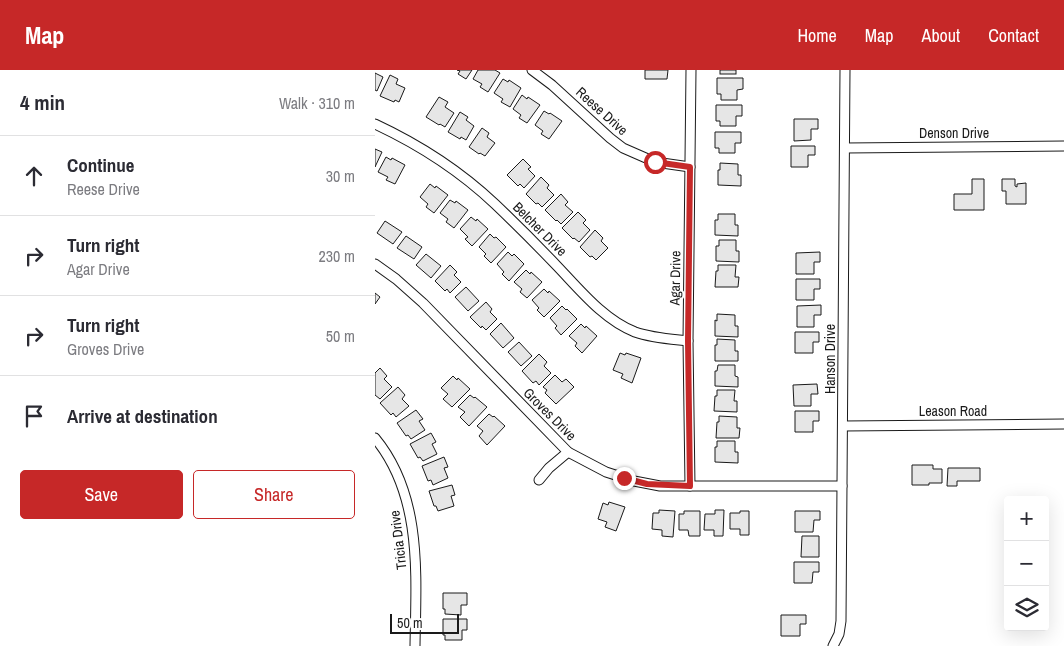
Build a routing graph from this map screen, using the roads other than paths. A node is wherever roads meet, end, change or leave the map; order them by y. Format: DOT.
graph roads {
  1 [pos="532,70"];
  2 [pos="691,70"];
  3 [pos="845,70"];
  4 [pos="375,124"];
  5 [pos="1064,146"];
  6 [pos="845,148"];
  7 [pos="690,167"];
  8 [pos="375,264"];
  9 [pos="688,341"];
  10 [pos="1064,424"];
  11 [pos="843,426"];
  12 [pos="375,438"];
  13 [pos="568,452"];
  14 [pos="539,480"];
  15 [pos="690,486"];
  16 [pos="842,486"];
  17 [pos="415,646"];
  18 [pos="833,646"];
  1 -- 7 [label="street, Reese Drive"];
  2 -- 7 [label="street, Agar Drive"];
  3 -- 6 [label="street, Hanson Drive"];
  4 -- 9 [label="street, Belcher Drive"];
  5 -- 6 [label="street, Denson Drive"];
  6 -- 11 [label="street, Hanson Drive"];
  7 -- 9 [label="street, Agar Drive"];
  8 -- 13 [label="street, Groves Drive"];
  9 -- 15 [label="street, Agar Drive"];
  10 -- 11 [label="street, Leason Road"];
  11 -- 16 [label="street, Hanson Drive"];
  12 -- 17 [label="street, Tricia Drive"];
  13 -- 14 [label="street"];
  13 -- 15 [label="street, Groves Drive"];
  15 -- 16 [label="street, Groves Drive"];
  16 -- 18 [label="street, Hanson Drive"];
}
